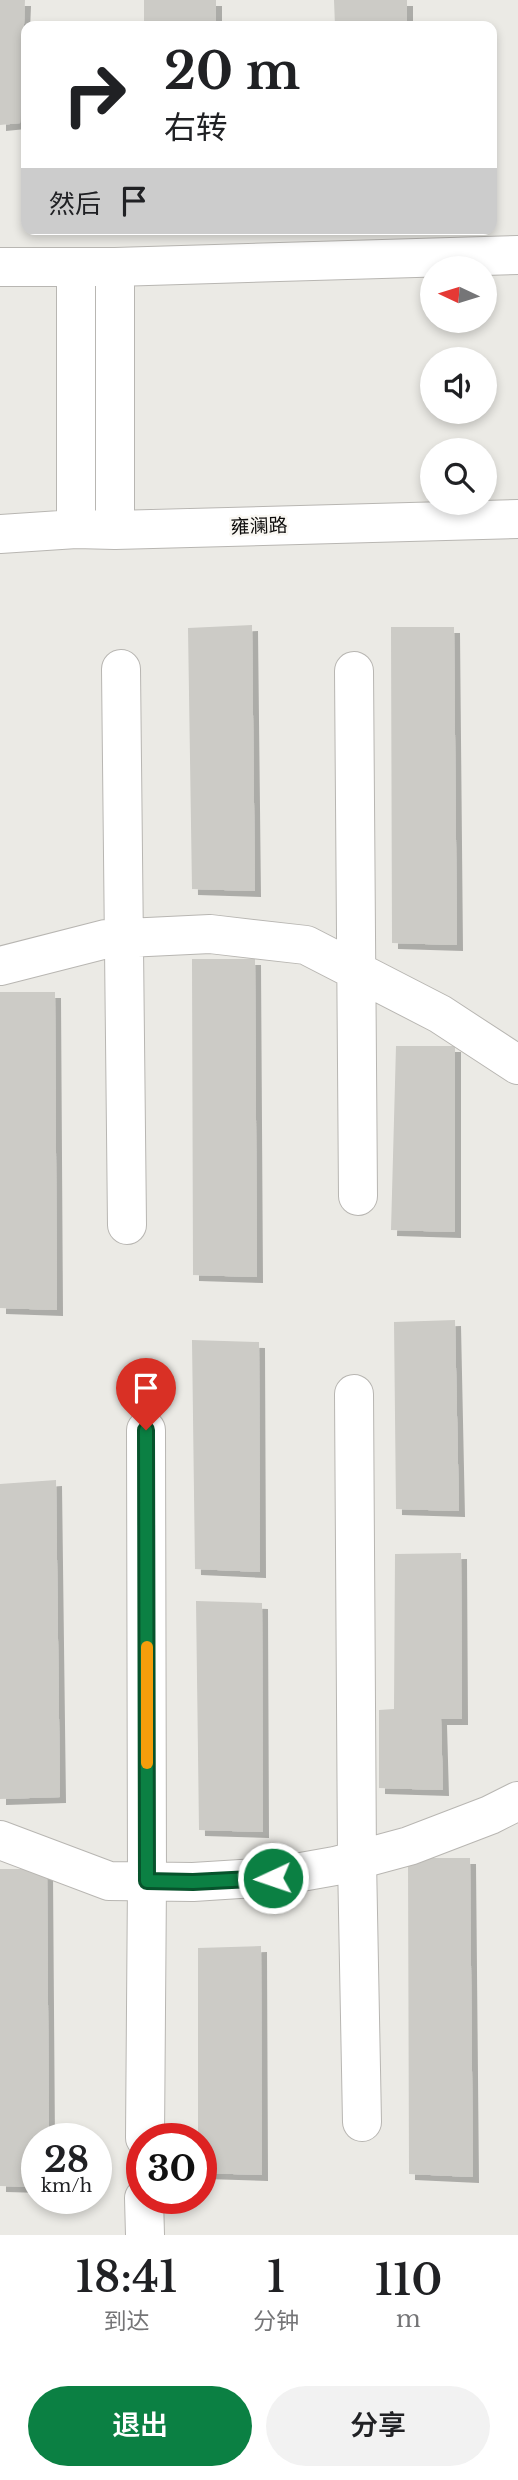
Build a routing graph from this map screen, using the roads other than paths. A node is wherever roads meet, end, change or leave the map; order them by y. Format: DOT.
graph roads {
  1 [pos="500,246"];
  2 [pos="0,267"];
  3 [pos="76,267"];
  4 [pos="115,267"];
  5 [pos="518,519"];
  6 [pos="76,529"];
  7 [pos="115,530"];
  8 [pos="0,534"];
  9 [pos="121,669"];
  10 [pos="354,671"];
  11 [pos="124,938"];
  12 [pos="0,966"];
  13 [pos="356,971"];
  14 [pos="518,1065"];
  15 [pos="358,1196"];
  16 [pos="127,1225"];
  17 [pos="354,1394"];
  18 [pos="146,1430"];
  19 [pos="518,1801"];
  20 [pos="0,1840"];
  21 [pos="358,1860"];
  22 [pos="147,1881"];
  23 [pos="362,2122"];
  24 [pos="145,2123"];
  25 [pos="144,2214"];
  26 [pos="145,2235"];
  1 -- 4 [label="street"];
  2 -- 3 [label="street"];
  3 -- 4 [label="street"];
  3 -- 6 [label="street"];
  4 -- 7 [label="street"];
  5 -- 7 [label="street, 雍澜路"];
  6 -- 7 [label="street, 雍澜路"];
  6 -- 8 [label="street, 雍澜路"];
  9 -- 11 [label="street"];
  10 -- 13 [label="street"];
  11 -- 12 [label="street"];
  11 -- 13 [label="street"];
  11 -- 16 [label="street"];
  13 -- 14 [label="street"];
  13 -- 15 [label="street"];
  17 -- 21 [label="street"];
  18 -- 22 [label="street"];
  19 -- 21 [label="street"];
  20 -- 22 [label="street"];
  21 -- 22 [label="street"];
  21 -- 23 [label="street"];
  22 -- 24 [label="street"];
  25 -- 26 [label="street"];
}
